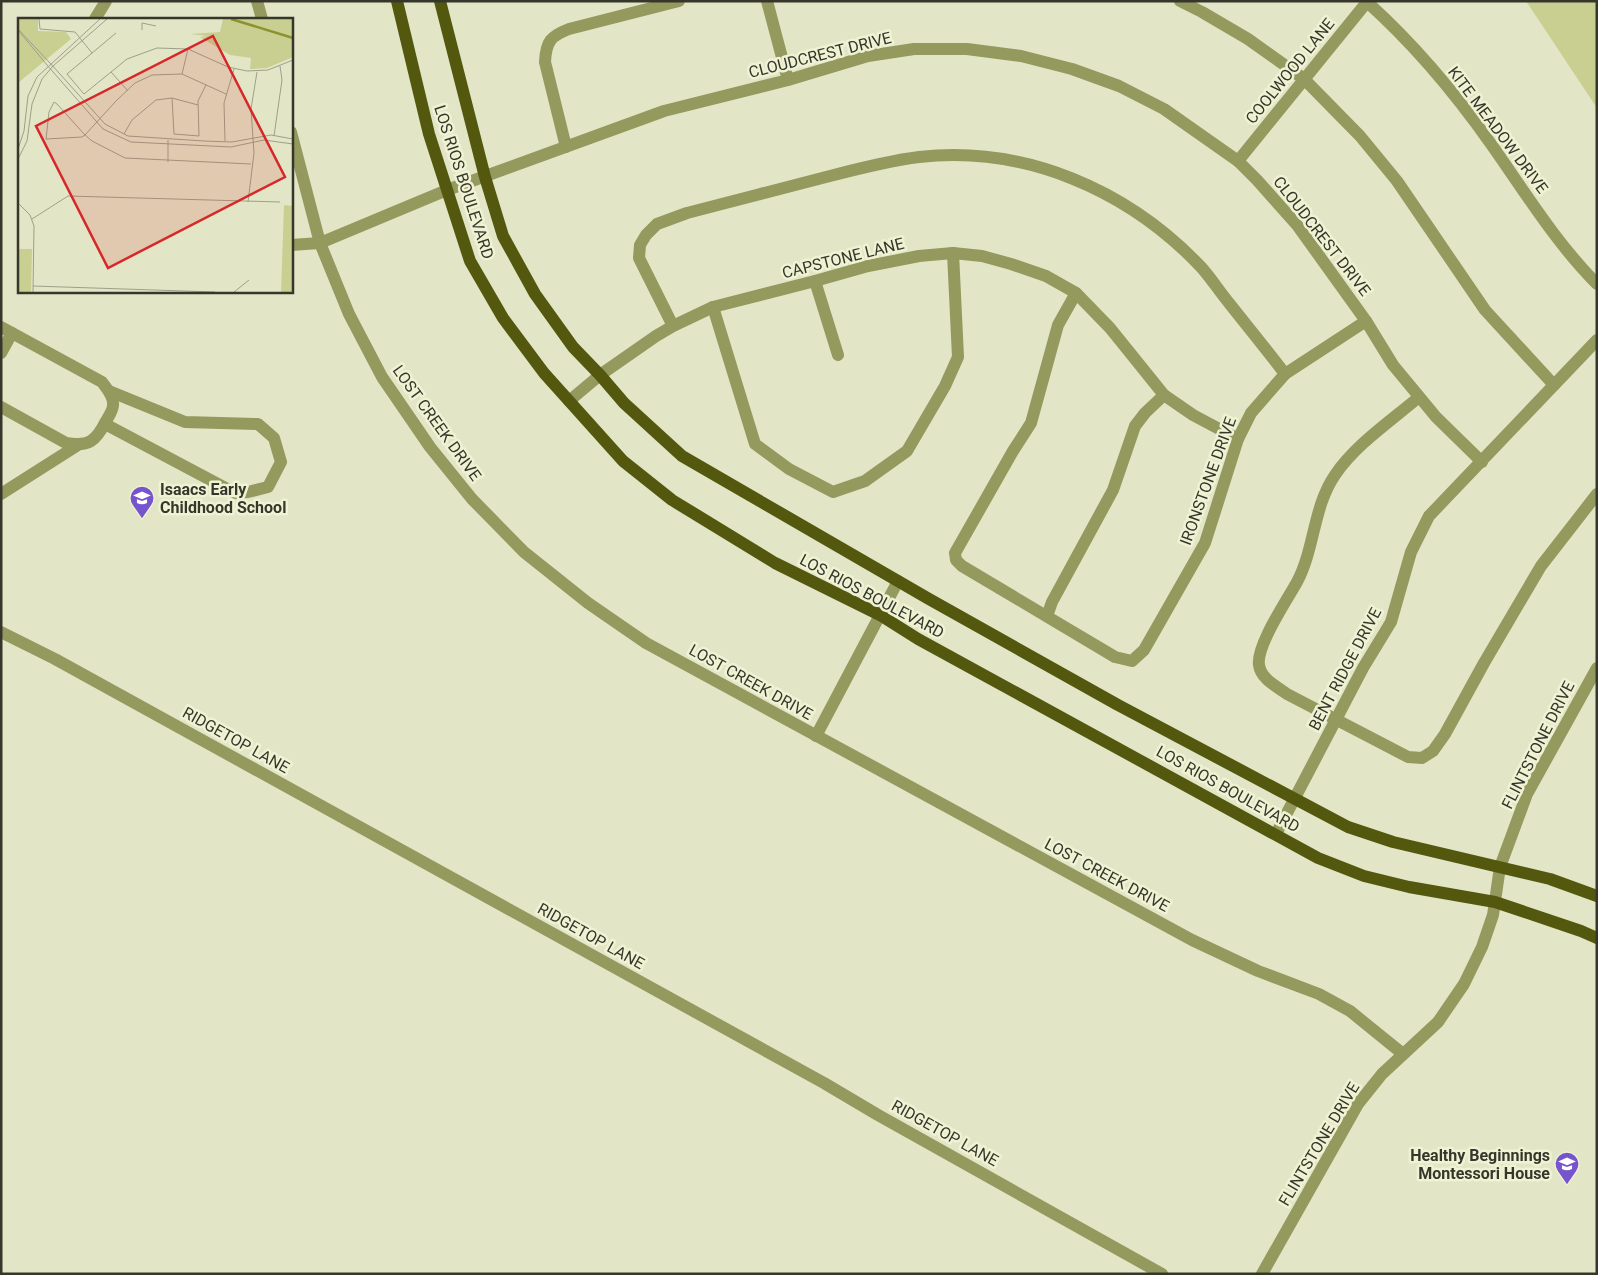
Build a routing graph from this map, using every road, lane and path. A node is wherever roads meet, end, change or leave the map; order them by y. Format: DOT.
graph roads {
  1 [pos="106,1"];
  2 [pos="257,1"];
  3 [pos="397,1"];
  4 [pos="440,1"];
  5 [pos="679,1"];
  6 [pos="767,1"];
  7 [pos="1180,1"];
  8 [pos="1366,2"];
  9 [pos="95,18"];
  10 [pos="262,18"];
  11 [pos="1304,79"];
  12 [pos="788,80"];
  13 [pos="292,136"];
  14 [pos="566,147"];
  15 [pos="1238,161"];
  16 [pos="485,177"];
  17 [pos="447,190"];
  18 [pos="320,243"];
  19 [pos="292,245"];
  20 [pos="954,253"];
  21 [pos="816,282"];
  22 [pos="1597,284"];
  23 [pos="1076,294"];
  24 [pos="713,307"];
  25 [pos="1366,321"];
  26 [pos="673,326"];
  27 [pos="7,330"];
  28 [pos="1597,340"];
  29 [pos="1,353"];
  30 [pos="838,355"];
  31 [pos="1285,374"];
  32 [pos="600,375"];
  33 [pos="1554,385"];
  34 [pos="109,391"];
  35 [pos="1164,395"];
  36 [pos="1420,397"];
  37 [pos="569,401"];
  38 [pos="1,407"];
  39 [pos="105,424"];
  40 [pos="1238,439"];
  41 [pos="78,445"];
  42 [pos="1482,462"];
  43 [pos="1,494"];
  44 [pos="1597,494"];
  45 [pos="898,581"];
  46 [pos="880,615"];
  47 [pos="1047,616"];
  48 [pos="1,632"];
  49 [pos="1597,668"];
  50 [pos="1336,720"];
  51 [pos="816,736"];
  52 [pos="1294,800"];
  53 [pos="1276,834"];
  54 [pos="1500,867"];
  55 [pos="1597,896"];
  56 [pos="1495,902"];
  57 [pos="1597,938"];
  58 [pos="1403,1054"];
  59 [pos="1162,1274"];
  60 [pos="1262,1274"];
  1 -- 9 [label="street"];
  2 -- 10 [label="street"];
  3 -- 17 [label="main road, LOS RIOS BOULEVARD"];
  4 -- 16 [label="main road, LOS RIOS BOULEVARD"];
  5 -- 14 [label="street"];
  6 -- 12 [label="street"];
  7 -- 11 [label="street"];
  8 -- 11 [label="street, COOLWOOD LANE"];
  8 -- 22 [label="street, KITE MEADOW DRIVE"];
  11 -- 15 [label="street, COOLWOOD LANE"];
  11 -- 33 [label="street"];
  12 -- 14 [label="street, CLOUDCREST DRIVE"];
  12 -- 15 [label="street, CLOUDCREST DRIVE"];
  13 -- 18 [label="street, LOST CREEK DRIVE"];
  14 -- 16 [label="street, CLOUDCREST DRIVE"];
  15 -- 25 [label="street, CLOUDCREST DRIVE"];
  16 -- 17 [label="street, CLOUDCREST DRIVE"];
  16 -- 32 [label="main road, LOS RIOS BOULEVARD"];
  17 -- 18 [label="street, CLOUDCREST DRIVE"];
  17 -- 37 [label="main road, LOS RIOS BOULEVARD"];
  18 -- 19 [label="street, CLOUDCREST DRIVE"];
  18 -- 51 [label="street, LOST CREEK DRIVE"];
  20 -- 21 [label="street, CAPSTONE LANE"];
  20 -- 23 [label="street, CAPSTONE LANE"];
  20 -- 24 [label="street"];
  21 -- 24 [label="street, CAPSTONE LANE"];
  21 -- 30 [label="street"];
  23 -- 35 [label="street, CAPSTONE LANE"];
  23 -- 47 [label="street"];
  24 -- 26 [label="street, CAPSTONE LANE"];
  25 -- 31 [label="street, IRONSTONE DRIVE"];
  25 -- 36 [label="street, CLOUDCREST DRIVE"];
  26 -- 31 [label="street"];
  26 -- 32 [label="street, CAPSTONE LANE"];
  27 -- 29 [label="street"];
  27 -- 34 [label="street"];
  28 -- 33 [label="street, BENT RIDGE DRIVE"];
  31 -- 40 [label="street, IRONSTONE DRIVE"];
  32 -- 37 [label="street, CAPSTONE LANE"];
  32 -- 45 [label="main road, LOS RIOS BOULEVARD"];
  33 -- 42 [label="street, BENT RIDGE DRIVE"];
  34 -- 39 [label="street"];
  34 -- 39 [label="street"];
  35 -- 40 [label="street, CAPSTONE LANE"];
  35 -- 47 [label="street"];
  36 -- 42 [label="street, CLOUDCREST DRIVE"];
  36 -- 50 [label="street"];
  37 -- 46 [label="main road, LOS RIOS BOULEVARD"];
  38 -- 41 [label="street"];
  39 -- 41 [label="street"];
  40 -- 47 [label="street, IRONSTONE DRIVE"];
  41 -- 43 [label="street"];
  42 -- 50 [label="street, BENT RIDGE DRIVE"];
  44 -- 50 [label="street"];
  45 -- 46 [label="street"];
  45 -- 52 [label="main road, LOS RIOS BOULEVARD"];
  46 -- 51 [label="street"];
  46 -- 53 [label="main road, LOS RIOS BOULEVARD"];
  48 -- 59 [label="street, RIDGETOP LANE"];
  49 -- 54 [label="street, FLINTSTONE DRIVE"];
  50 -- 52 [label="street, BENT RIDGE DRIVE"];
  51 -- 58 [label="street, LOST CREEK DRIVE"];
  52 -- 53 [label="street, BENT RIDGE DRIVE"];
  52 -- 54 [label="main road, LOS RIOS BOULEVARD"];
  53 -- 56 [label="main road, LOS RIOS BOULEVARD"];
  54 -- 55 [label="main road, LOS RIOS BOULEVARD"];
  54 -- 56 [label="street, FLINTSTONE DRIVE"];
  56 -- 57 [label="main road, LOS RIOS BOULEVARD"];
  56 -- 58 [label="street, FLINTSTONE DRIVE"];
  58 -- 60 [label="street, FLINTSTONE DRIVE"];
}
